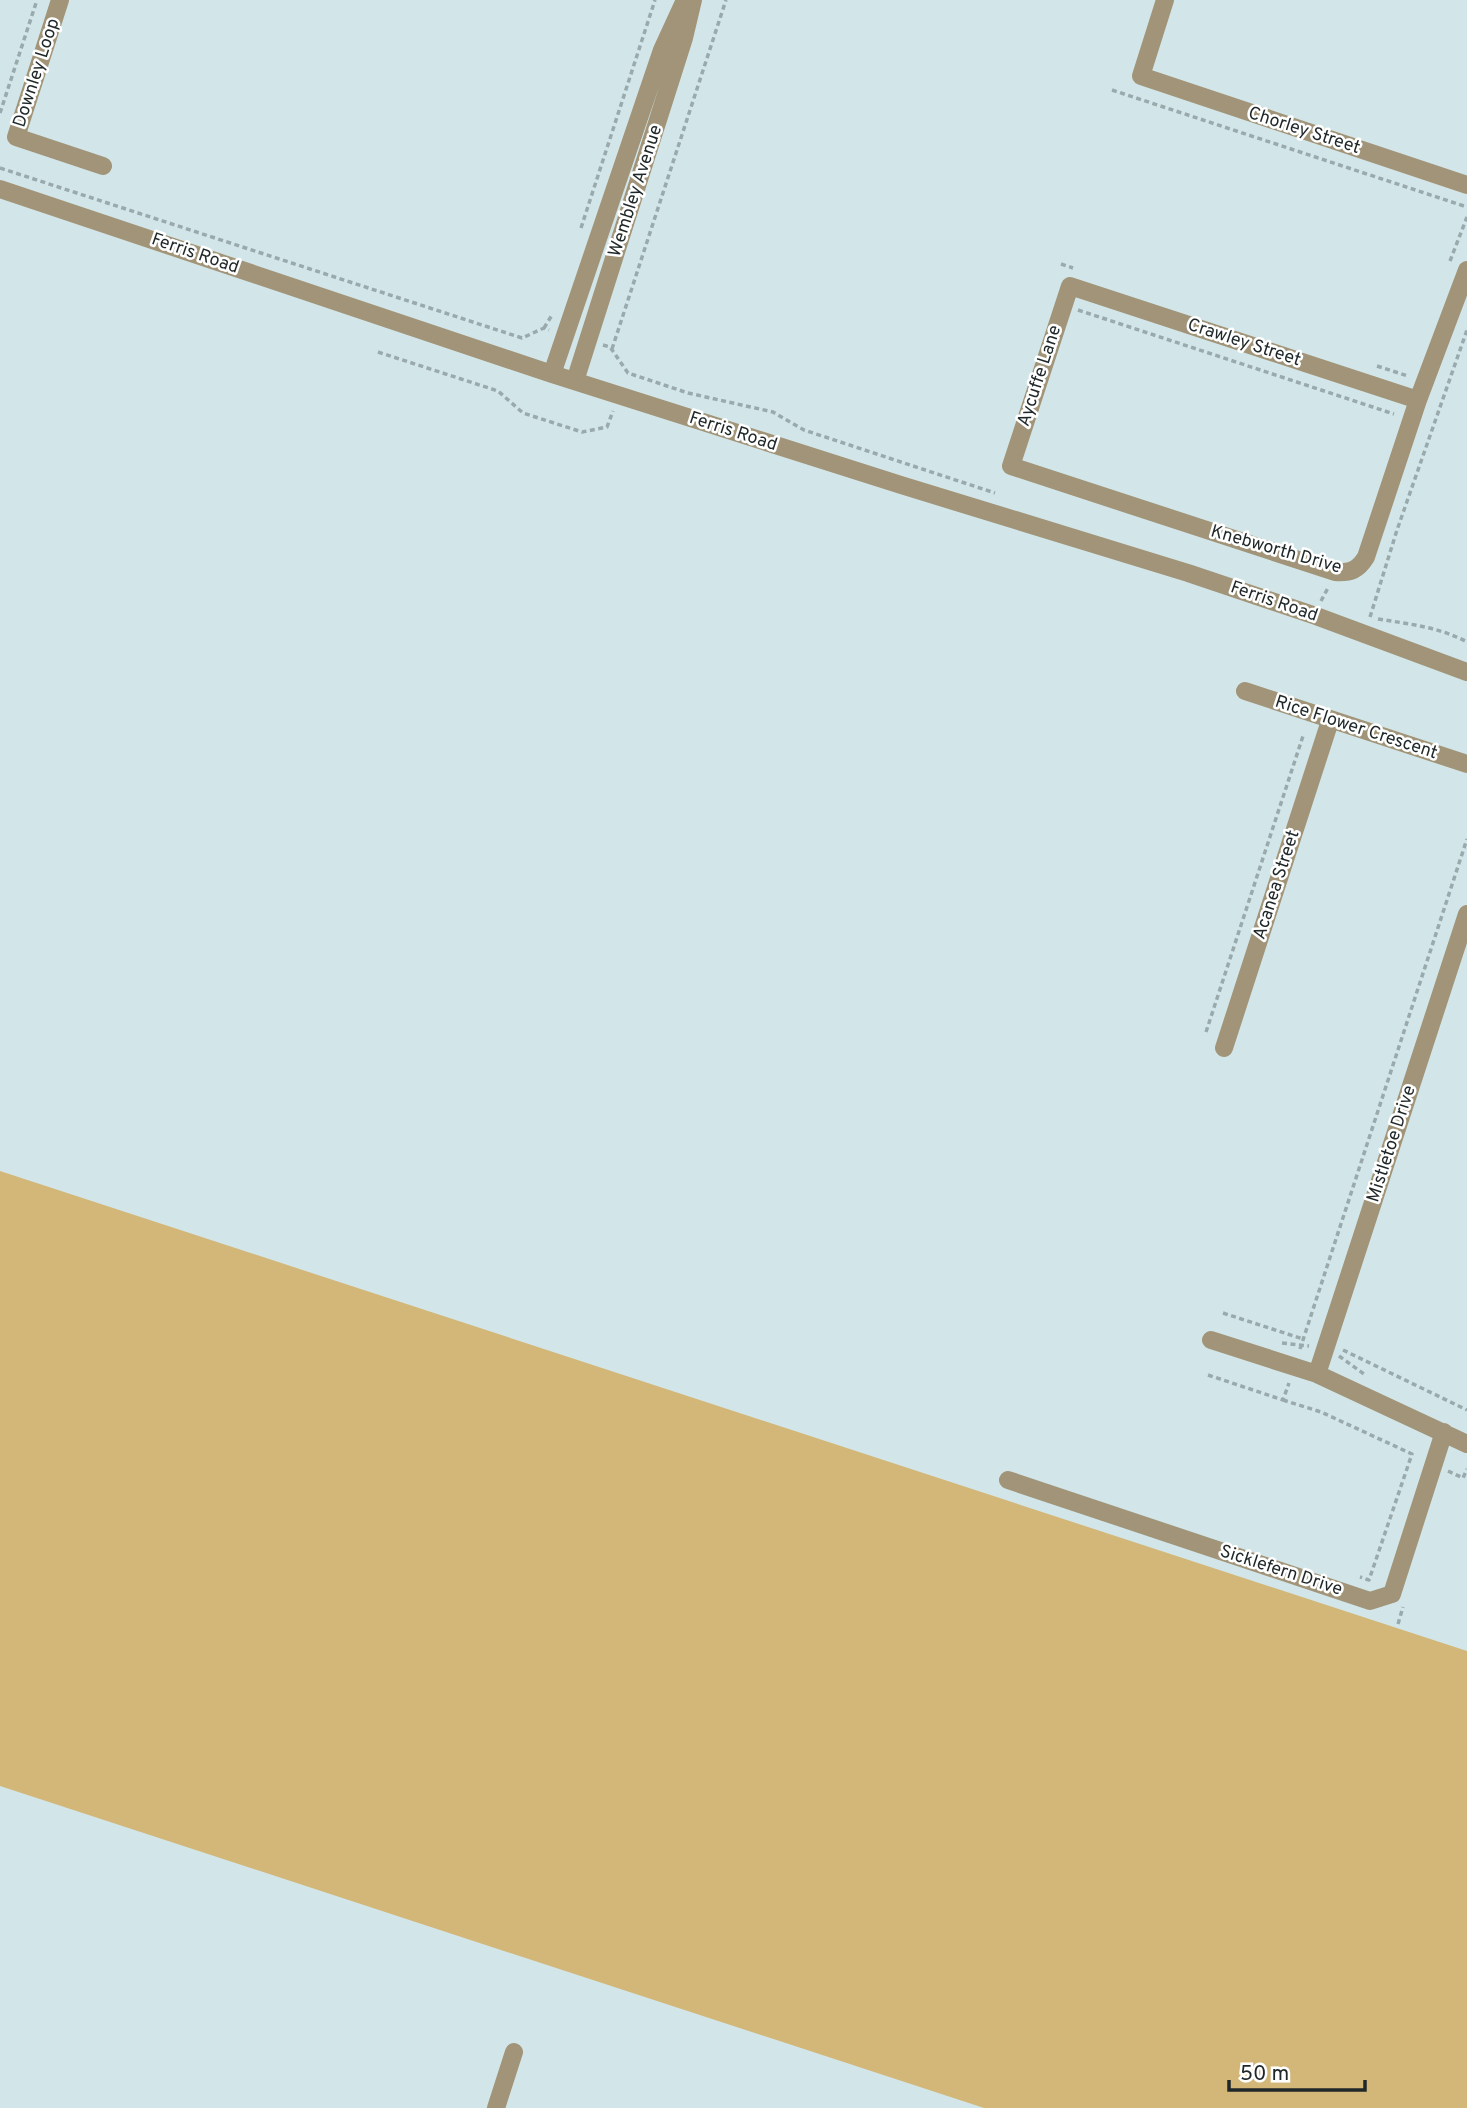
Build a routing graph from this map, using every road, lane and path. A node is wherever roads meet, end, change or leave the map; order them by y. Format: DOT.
graph roads {
  1 [pos="37,0"];
  2 [pos="60,0"];
  3 [pos="655,0"];
  4 [pos="685,0"];
  5 [pos="693,0"];
  6 [pos="726,0"];
  7 [pos="1165,0"];
  8 [pos="1112,90"];
  9 [pos="0,113"];
  10 [pos="8,135"];
  11 [pos="103,166"];
  12 [pos="0,168"];
  13 [pos="1467,185"];
  14 [pos="0,189"];
  15 [pos="1467,207"];
  16 [pos="579,234"];
  17 [pos="1467,270"];
  18 [pos="1070,286"];
  19 [pos="1063,305"];
  20 [pos="554,310"];
  21 [pos="544,328"];
  22 [pos="1467,330"];
  23 [pos="565,335"];
  24 [pos="588,341"];
  25 [pos="612,349"];
  26 [pos="378,352"];
  27 [pos="628,373"];
  28 [pos="552,374"];
  29 [pos="575,381"];
  30 [pos="619,396"];
  31 [pos="1418,400"];
  32 [pos="1394,414"];
  33 [pos="1011,466"];
  34 [pos="1003,496"];
  35 [pos="1467,642"];
  36 [pos="1467,672"];
  37 [pos="1245,691"];
  38 [pos="1330,721"];
  39 [pos="1303,736"];
  40 [pos="1467,764"];
  41 [pos="1467,839"];
  42 [pos="1467,914"];
  43 [pos="1206,1032"];
  44 [pos="1224,1048"];
  45 [pos="1223,1313"];
  46 [pos="1303,1339"];
  47 [pos="1211,1340"];
  48 [pos="1342,1349"];
  49 [pos="1294,1367"];
  50 [pos="1317,1374"];
  51 [pos="1208,1375"];
  52 [pos="1283,1400"];
  53 [pos="1467,1410"];
  54 [pos="1444,1432"];
  55 [pos="1467,1444"];
  56 [pos="1467,1469"];
  57 [pos="1446,1471"];
  58 [pos="1465,1479"];
  59 [pos="1008,1480"];
  60 [pos="1358,1576"];
  61 [pos="514,2052"];
  62 [pos="496,2108"];
  1 -- 9 [label="path"];
  2 -- 10 [label="street, Downley Loop"];
  3 -- 16 [label="path"];
  4 -- 23 [label="street, Wembley Avenue"];
  5 -- 24 [label="street, Wembley Avenue"];
  6 -- 25 [label="path"];
  7 -- 13 [label="street, Chorley Street"];
  8 -- 15 [label="path"];
  10 -- 11 [label="street, Downley Loop"];
  12 -- 21 [label="path"];
  14 -- 28 [label="street, Ferris Road"];
  17 -- 31 [label="street, Knebworth Drive"];
  18 -- 19 [label="street, Aycuffe Lane"];
  18 -- 31 [label="street, Crawley Street"];
  19 -- 32 [label="path"];
  19 -- 33 [label="street, Aycuffe Lane"];
  20 -- 21 [label="path"];
  21 -- 23 [label="path"];
  22 -- 35 [label="path"];
  23 -- 28 [label="street, Wembley Avenue"];
  24 -- 25 [label="path"];
  24 -- 29 [label="street, Wembley Avenue"];
  25 -- 27 [label="path"];
  26 -- 30 [label="path"];
  27 -- 30 [label="path"];
  27 -- 34 [label="path"];
  28 -- 29 [label="street, Ferris Road"];
  29 -- 30 [label="street, Ferris Road"];
  30 -- 36 [label="street, Ferris Road"];
  31 -- 33 [label="street, Knebworth Drive"];
  37 -- 38 [label="street, Rice Flower Crescent"];
  38 -- 40 [label="street, Rice Flower Crescent"];
  38 -- 44 [label="street, Acanea Street"];
  39 -- 43 [label="path"];
  41 -- 46 [label="path"];
  42 -- 50 [label="street, Mistletoe Drive"];
  45 -- 46 [label="path"];
  46 -- 49 [label="path"];
  47 -- 49 [label="street"];
  48 -- 53 [label="path"];
  49 -- 50 [label="street"];
  49 -- 52 [label="path"];
  50 -- 54 [label="street"];
  51 -- 52 [label="path"];
  52 -- 60 [label="path"];
  54 -- 55 [label="street"];
  54 -- 59 [label="street, Sicklefern Drive"];
  56 -- 58 [label="path"];
  57 -- 58 [label="path"];
  61 -- 62 [label="street"];
}
